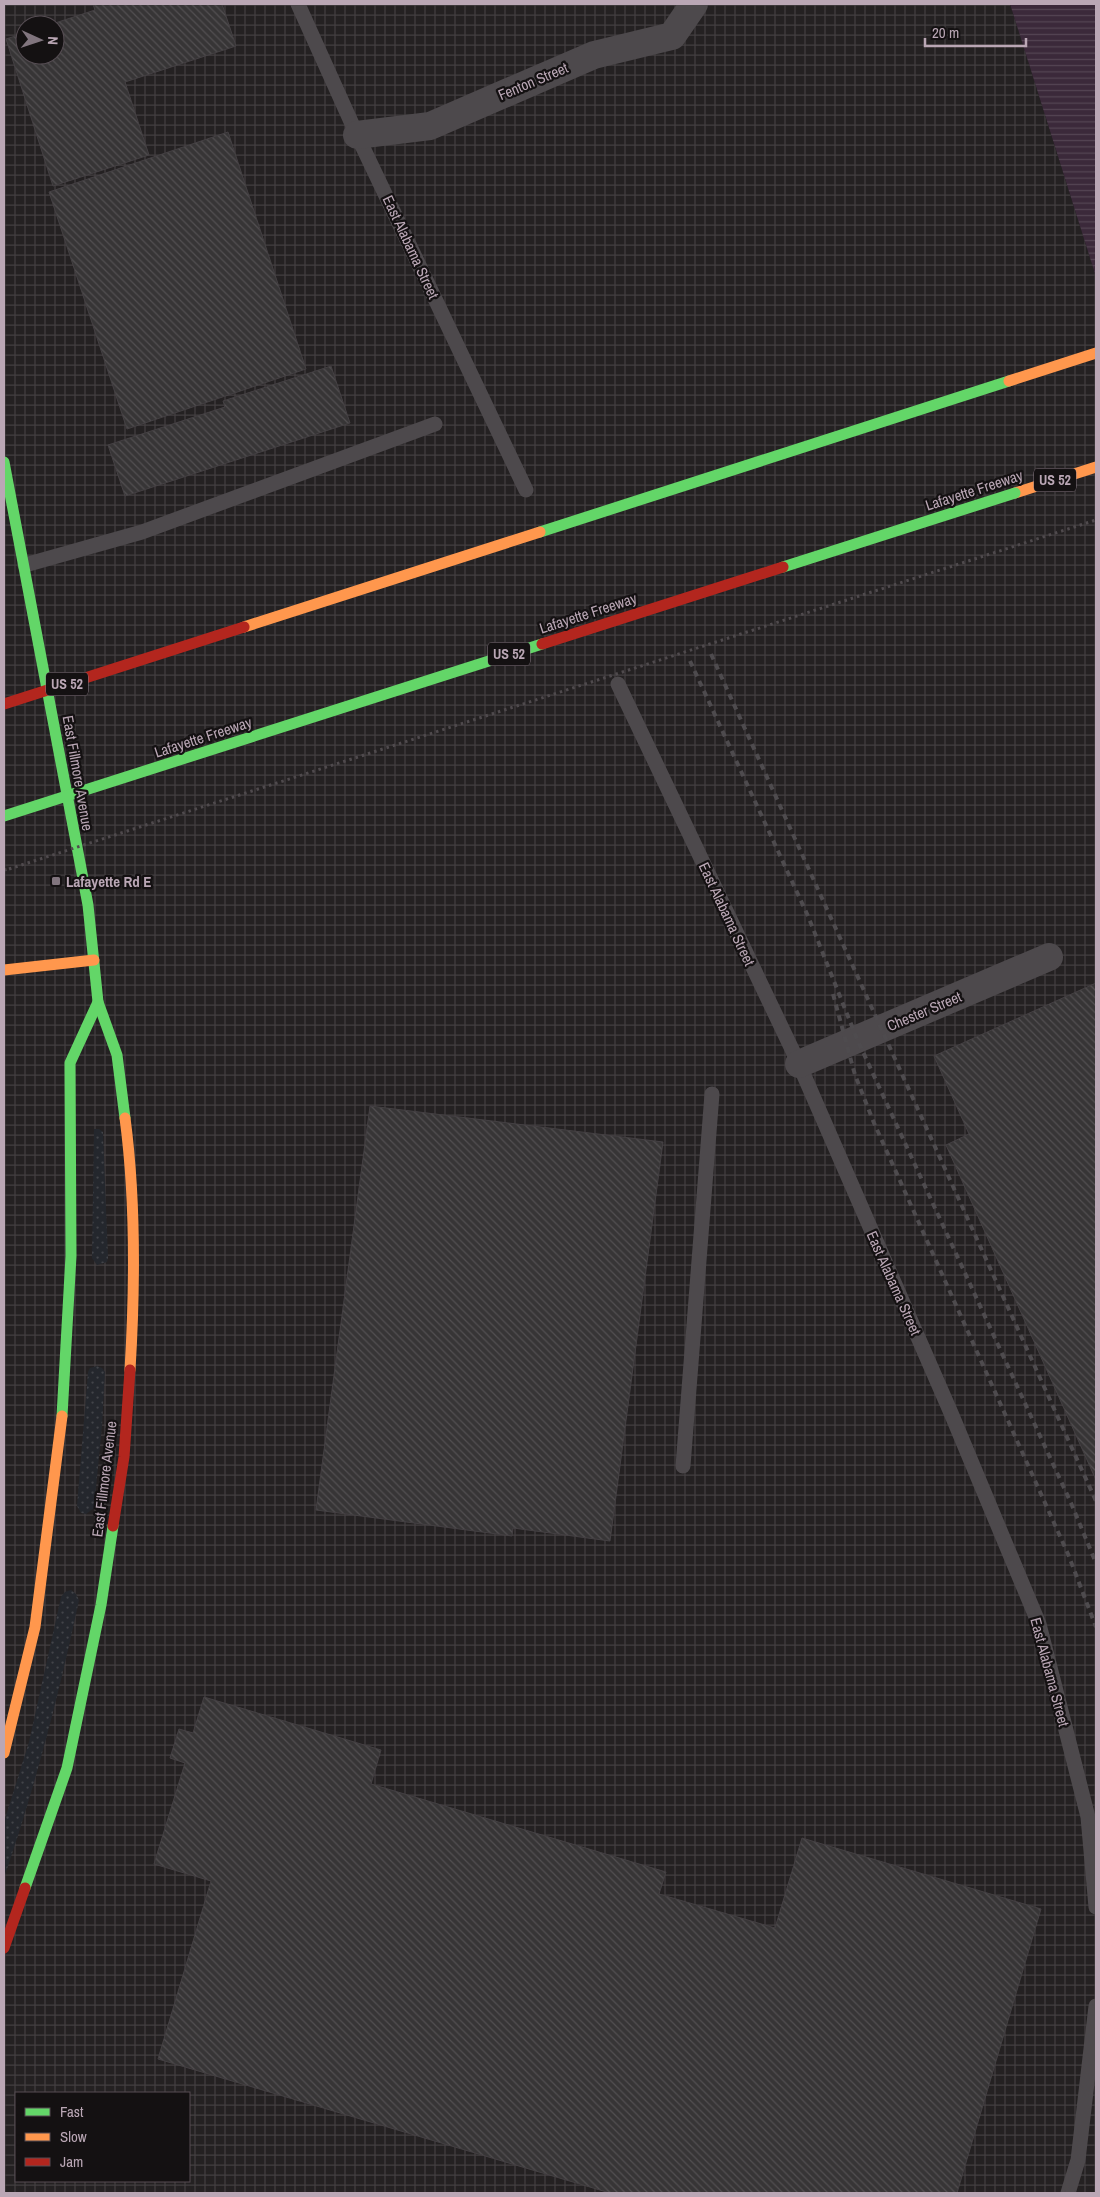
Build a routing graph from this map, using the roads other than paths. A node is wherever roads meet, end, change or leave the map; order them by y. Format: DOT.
graph roads {
  1 [pos="298,4"];
  2 [pos="694,4"];
  3 [pos="357,135"];
  4 [pos="1096,353"];
  5 [pos="435,424"];
  6 [pos="4,462"];
  7 [pos="1096,467"];
  8 [pos="526,490"];
  9 [pos="25,565"];
  10 [pos="131,663"];
  11 [pos="618,684"];
  12 [pos="23,686"];
  13 [pos="4,704"];
  14 [pos="4,816"];
  15 [pos="1049,956"];
  16 [pos="94,960"];
  17 [pos="4,970"];
  18 [pos="98,1002"];
  19 [pos="799,1064"];
  20 [pos="712,1094"];
  21 [pos="683,1466"];
  22 [pos="4,1753"];
  23 [pos="1096,1907"];
  24 [pos="4,1948"];
  25 [pos="1096,2006"];
  26 [pos="1068,2193"];
  1 -- 3 [label="lane, East Alabama Street"];
  2 -- 3 [label="street, Fenton Street"];
  3 -- 8 [label="lane, East Alabama Street"];
  4 -- 10 [label="main road, US 52, bridge"];
  5 -- 9 [label="lane"];
  6 -- 9 [label="main road, East Fillmore Avenue"];
  7 -- 14 [label="main road, Lafayette Freeway / US 52, bridge"];
  9 -- 16 [label="main road, East Fillmore Avenue"];
  10 -- 12 [label="main road, bridge"];
  10 -- 13 [label="main road, US 52, bridge"];
  11 -- 19 [label="lane, East Alabama Street"];
  15 -- 19 [label="street, Chester Street"];
  16 -- 17 [label="main road"];
  16 -- 18 [label="main road, East Fillmore Avenue"];
  18 -- 22 [label="main road"];
  18 -- 24 [label="main road, East Fillmore Avenue"];
  19 -- 23 [label="lane, East Alabama Street"];
  20 -- 21 [label="lane"];
  25 -- 26 [label="lane"];
}
